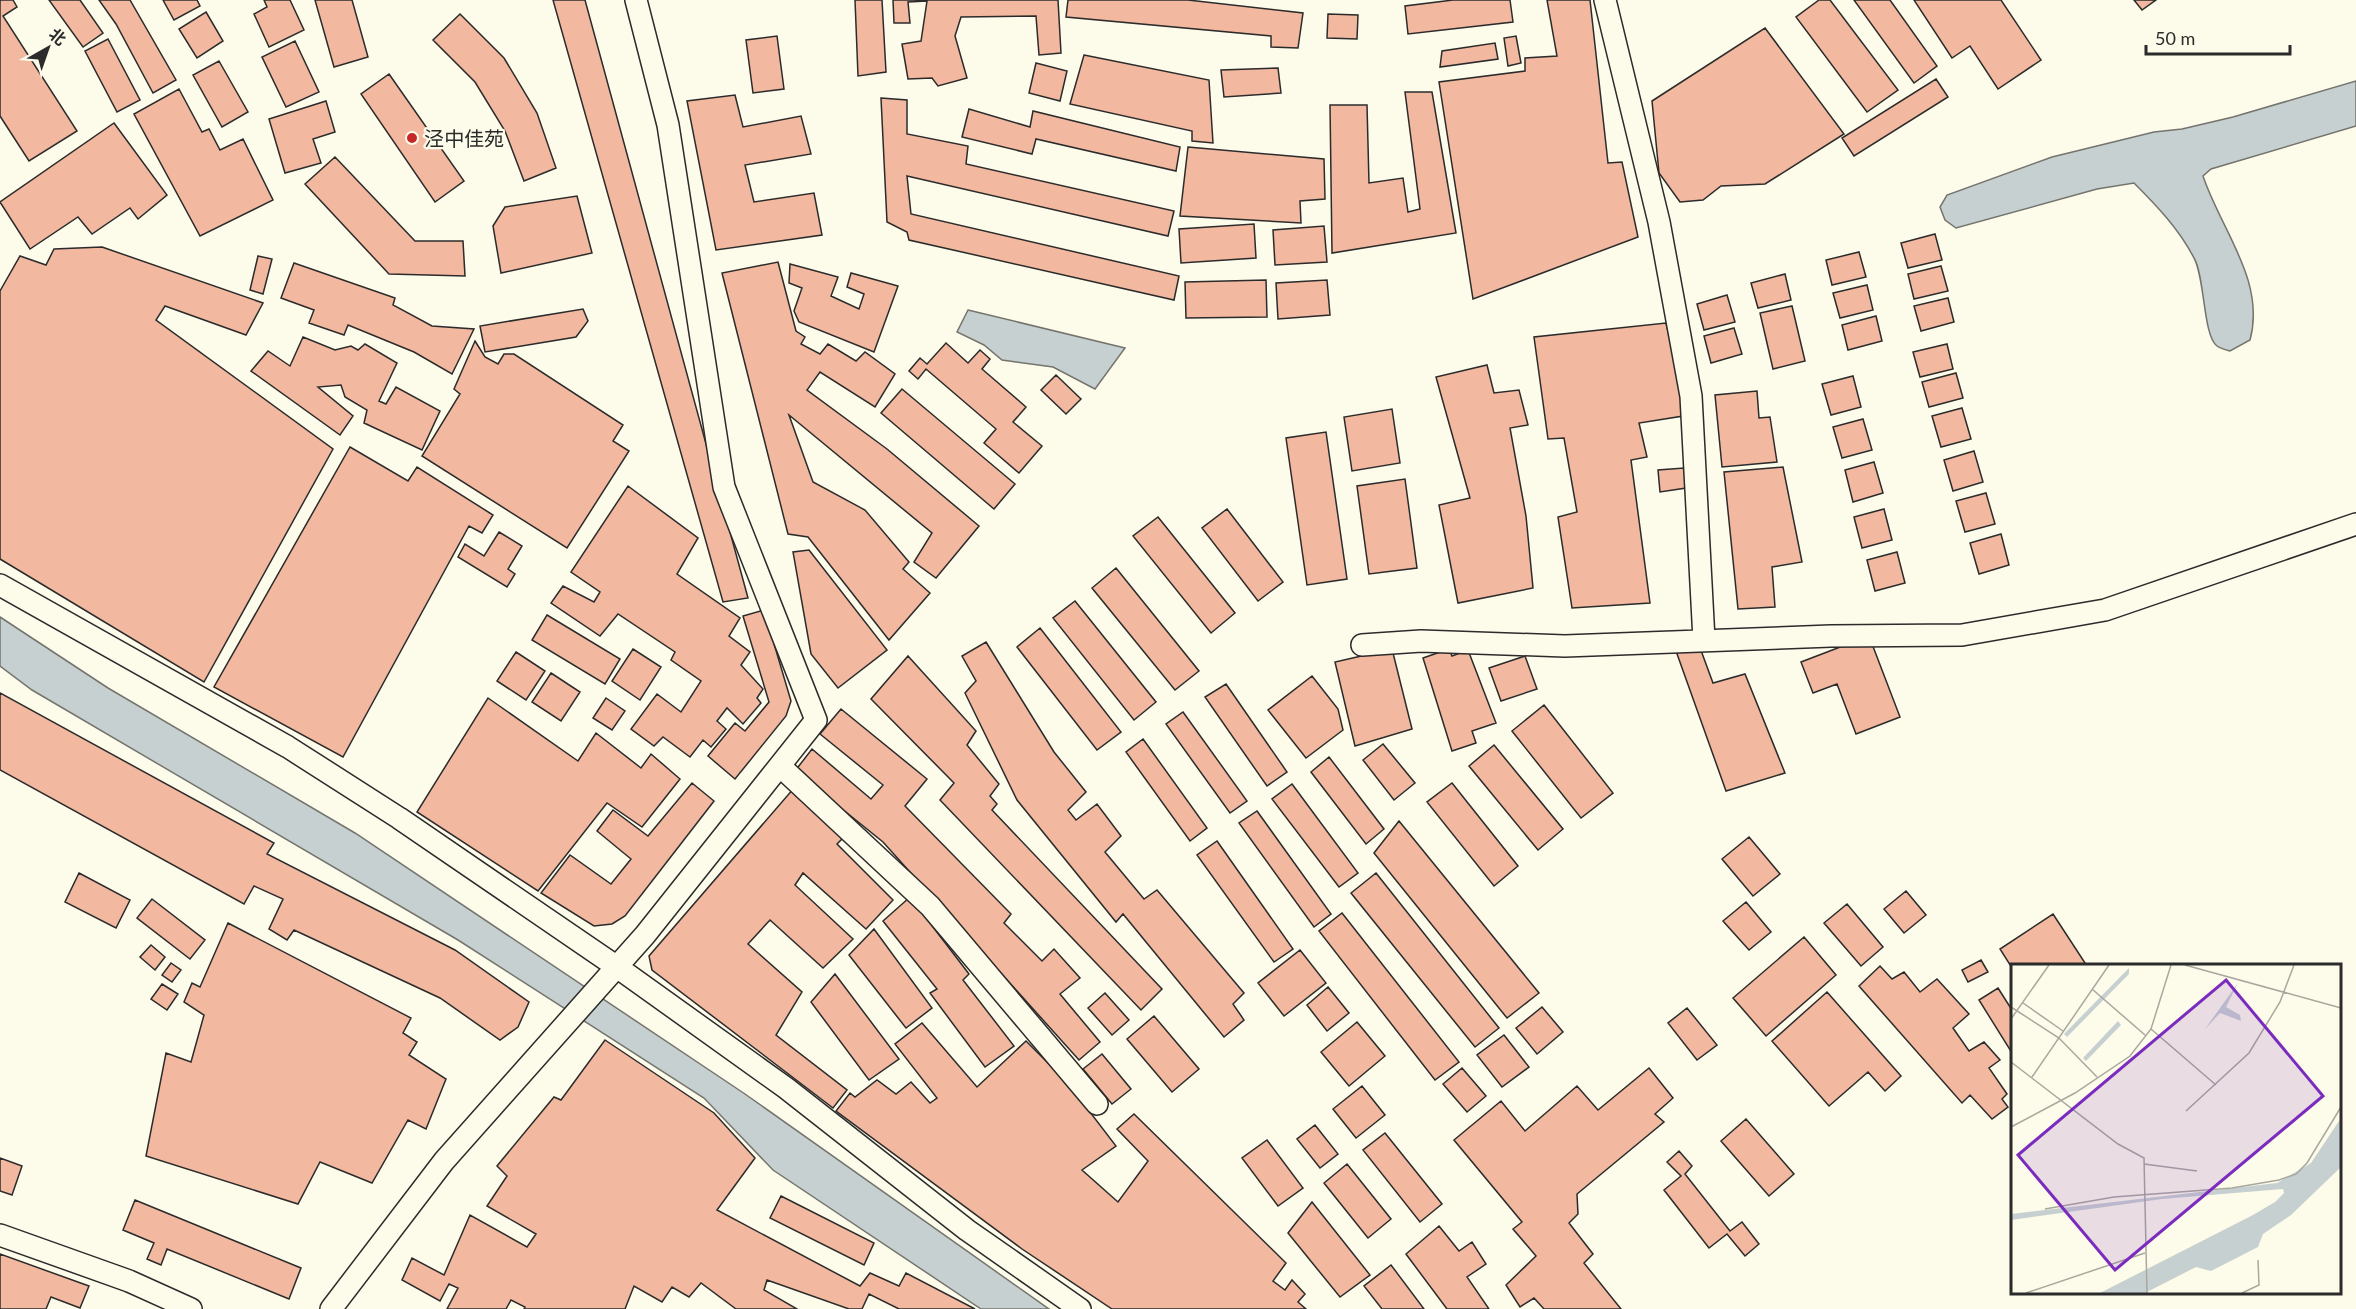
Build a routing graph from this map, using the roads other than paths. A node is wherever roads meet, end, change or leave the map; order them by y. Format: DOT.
graph roads {
  1 [pos="636,0"];
  2 [pos="1605,0"];
  3 [pos="2356,524"];
  4 [pos="0,585"];
  5 [pos="1704,640"];
  6 [pos="1362,645"];
  7 [pos="780,766"];
  8 [pos="617,967"];
  9 [pos="1097,1104"];
  10 [pos="0,1235"];
  11 [pos="191,1309"];
  12 [pos="331,1309"];
  13 [pos="1080,1309"];
  1 -- 7 [label="street"];
  2 -- 5 [label="street"];
  3 -- 5 [label="street"];
  4 -- 8 [label="street"];
  5 -- 6 [label="street"];
  7 -- 8 [label="street"];
  7 -- 9 [label="street"];
  8 -- 12 [label="street"];
  8 -- 13 [label="street"];
  10 -- 11 [label="street"];
}
